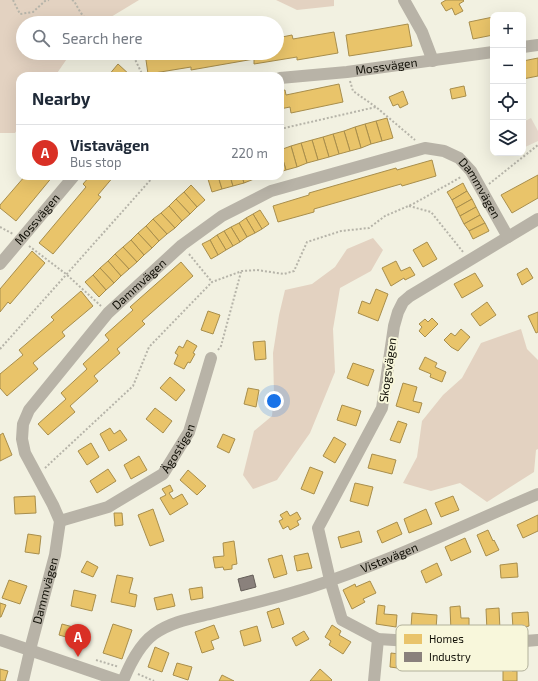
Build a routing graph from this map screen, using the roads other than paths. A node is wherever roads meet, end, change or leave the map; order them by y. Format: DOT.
graph roads {
  1 [pos="404,0"];
  2 [pos="538,45"];
  3 [pos="526,47"];
  4 [pos="490,52"];
  5 [pos="433,61"];
  6 [pos="284,78"];
  7 [pos="71,180"];
  8 [pos="538,219"];
  9 [pos="508,237"];
  10 [pos="0,264"];
  11 [pos="211,358"];
  12 [pos="538,494"];
  13 [pos="60,521"];
  14 [pos="330,580"];
  15 [pos="378,639"];
  16 [pos="0,640"];
  17 [pos="396,640"];
  18 [pos="538,640"];
  19 [pos="528,641"];
  20 [pos="30,650"];
  21 [pos="23,681"];
  22 [pos="122,681"];
  23 [pos="374,681"];
  1 -- 5 [label="street"];
  2 -- 3 [label="street"];
  4 -- 5 [label="street, Mossvägen"];
  5 -- 6 [label="street, Mossvägen"];
  7 -- 10 [label="street, Mossvägen"];
  8 -- 9 [label="street, Skogsvägen"];
  9 -- 13 [label="street, Dammvägen"];
  9 -- 14 [label="street, Skogsvägen"];
  11 -- 13 [label="street, Ägostigen"];
  12 -- 14 [label="street, Vistavägen"];
  13 -- 20 [label="street, Dammvägen"];
  14 -- 15 [label="street, Skogsvägen"];
  14 -- 22 [label="street, Vistavägen"];
  15 -- 17 [label="street"];
  15 -- 23 [label="street"];
  16 -- 20 [label="street"];
  18 -- 19 [label="street"];
  20 -- 21 [label="street, Dammvägen"];
  20 -- 22 [label="street"];
}
